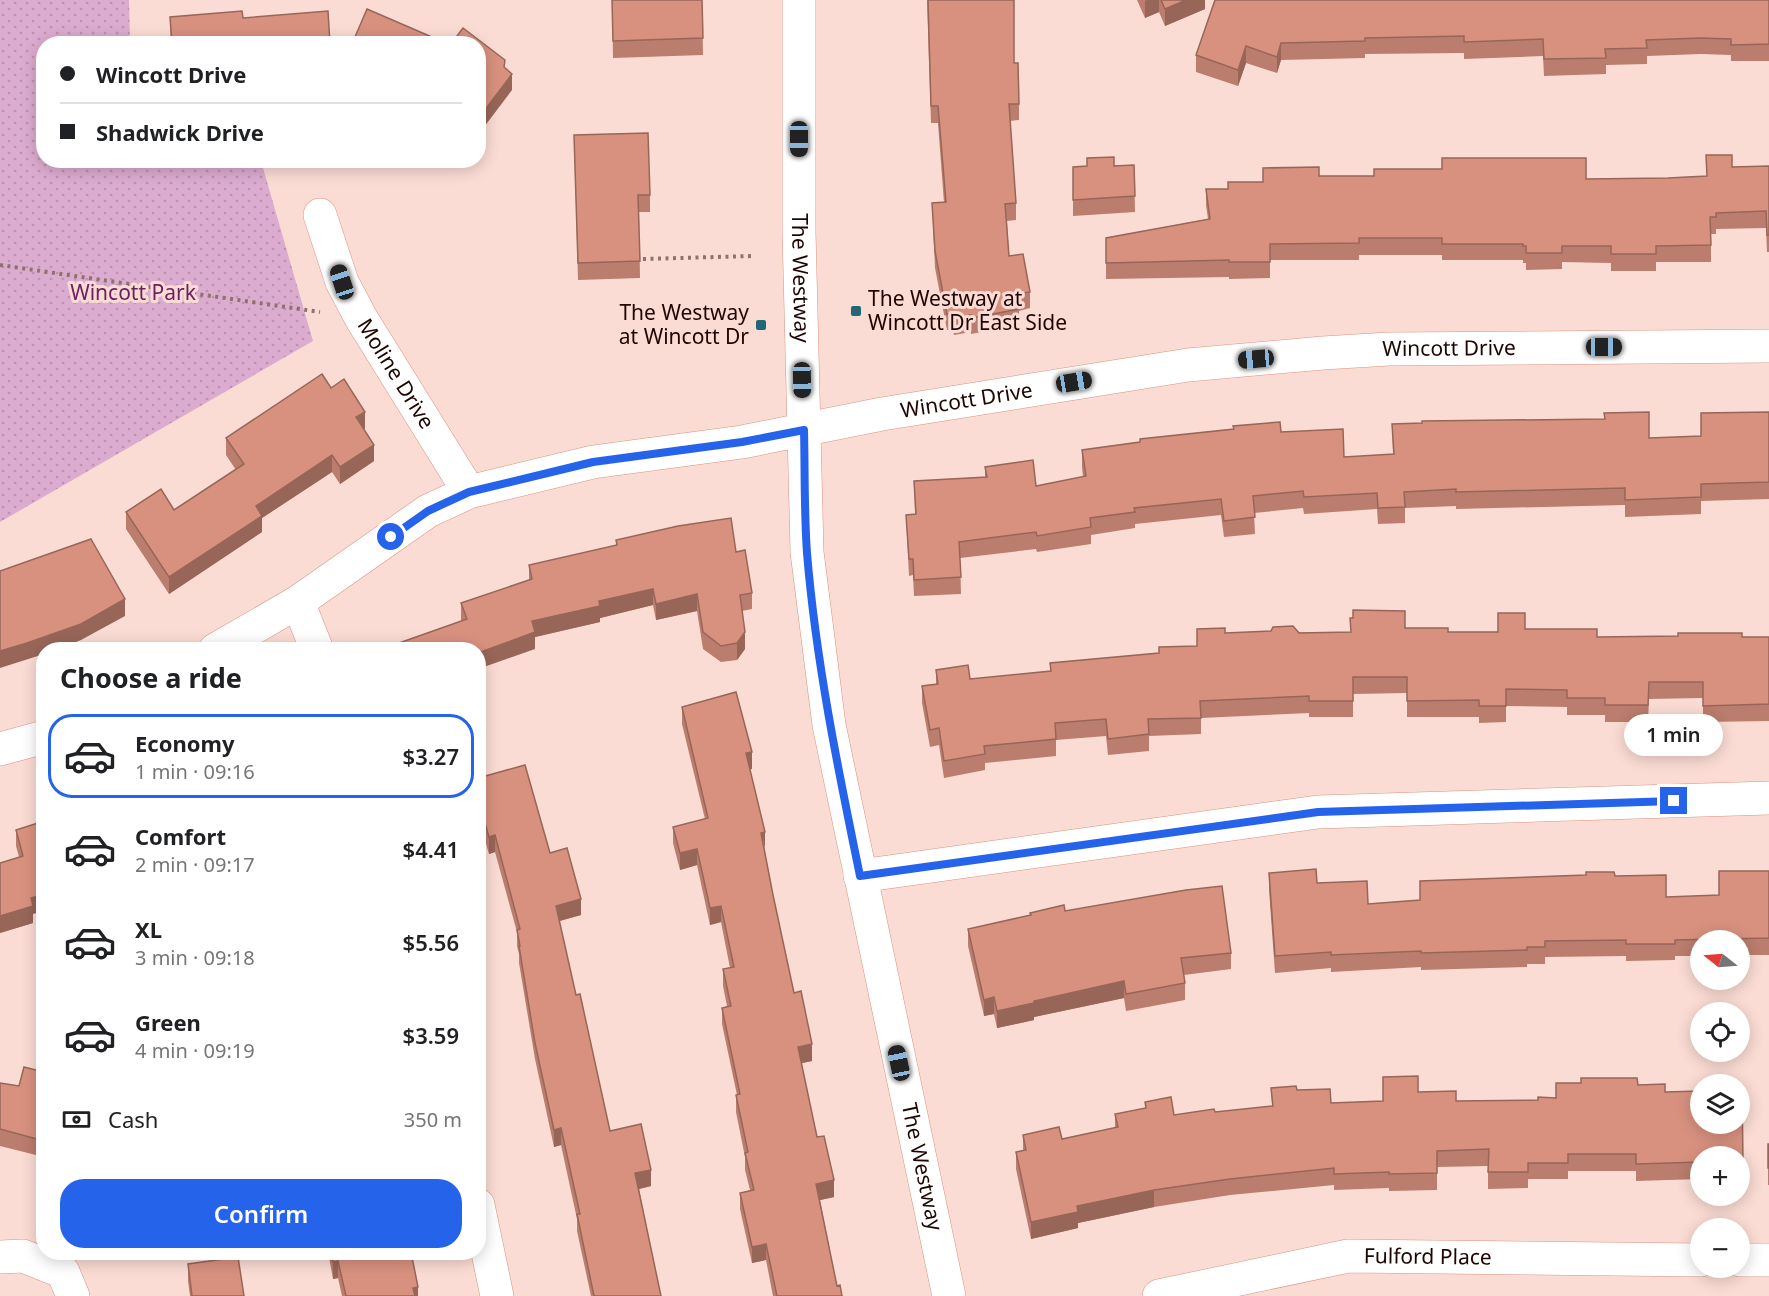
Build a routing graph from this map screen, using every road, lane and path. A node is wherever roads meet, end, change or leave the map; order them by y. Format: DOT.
graph roads {
  1 [pos="799,0"];
  2 [pos="320,215"];
  3 [pos="753,256"];
  4 [pos="643,259"];
  5 [pos="0,265"];
  6 [pos="361,318"];
  7 [pos="1769,346"];
  8 [pos="804,430"];
  9 [pos="469,492"];
  10 [pos="298,602"];
  11 [pos="229,642"];
  12 [pos="314,642"];
  13 [pos="36,739"];
  14 [pos="0,749"];
  15 [pos="1769,798"];
  16 [pos="860,876"];
  17 [pos="486,1243"];
  18 [pos="0,1257"];
  19 [pos="1690,1260"];
  20 [pos="1750,1260"];
  21 [pos="1769,1260"];
  22 [pos="73,1296"];
  23 [pos="497,1296"];
  24 [pos="949,1296"];
  25 [pos="1159,1296"];
  1 -- 8 [label="street, The Westway"];
  2 -- 6 [label="street, Moline Drive"];
  3 -- 4 [label="path"];
  5 -- 6 [label="path"];
  6 -- 9 [label="street, Moline Drive"];
  7 -- 8 [label="street, Wincott Drive"];
  8 -- 9 [label="street, Wincott Drive"];
  8 -- 16 [label="street, The Westway"];
  9 -- 10 [label="street, Wincott Drive"];
  10 -- 11 [label="street, Wincott Drive"];
  10 -- 12 [label="street"];
  13 -- 14 [label="street"];
  15 -- 16 [label="street"];
  16 -- 24 [label="street, The Westway"];
  17 -- 23 [label="street"];
  18 -- 22 [label="street"];
  19 -- 25 [label="street, Fulford Place"];
  20 -- 21 [label="street"];
}
